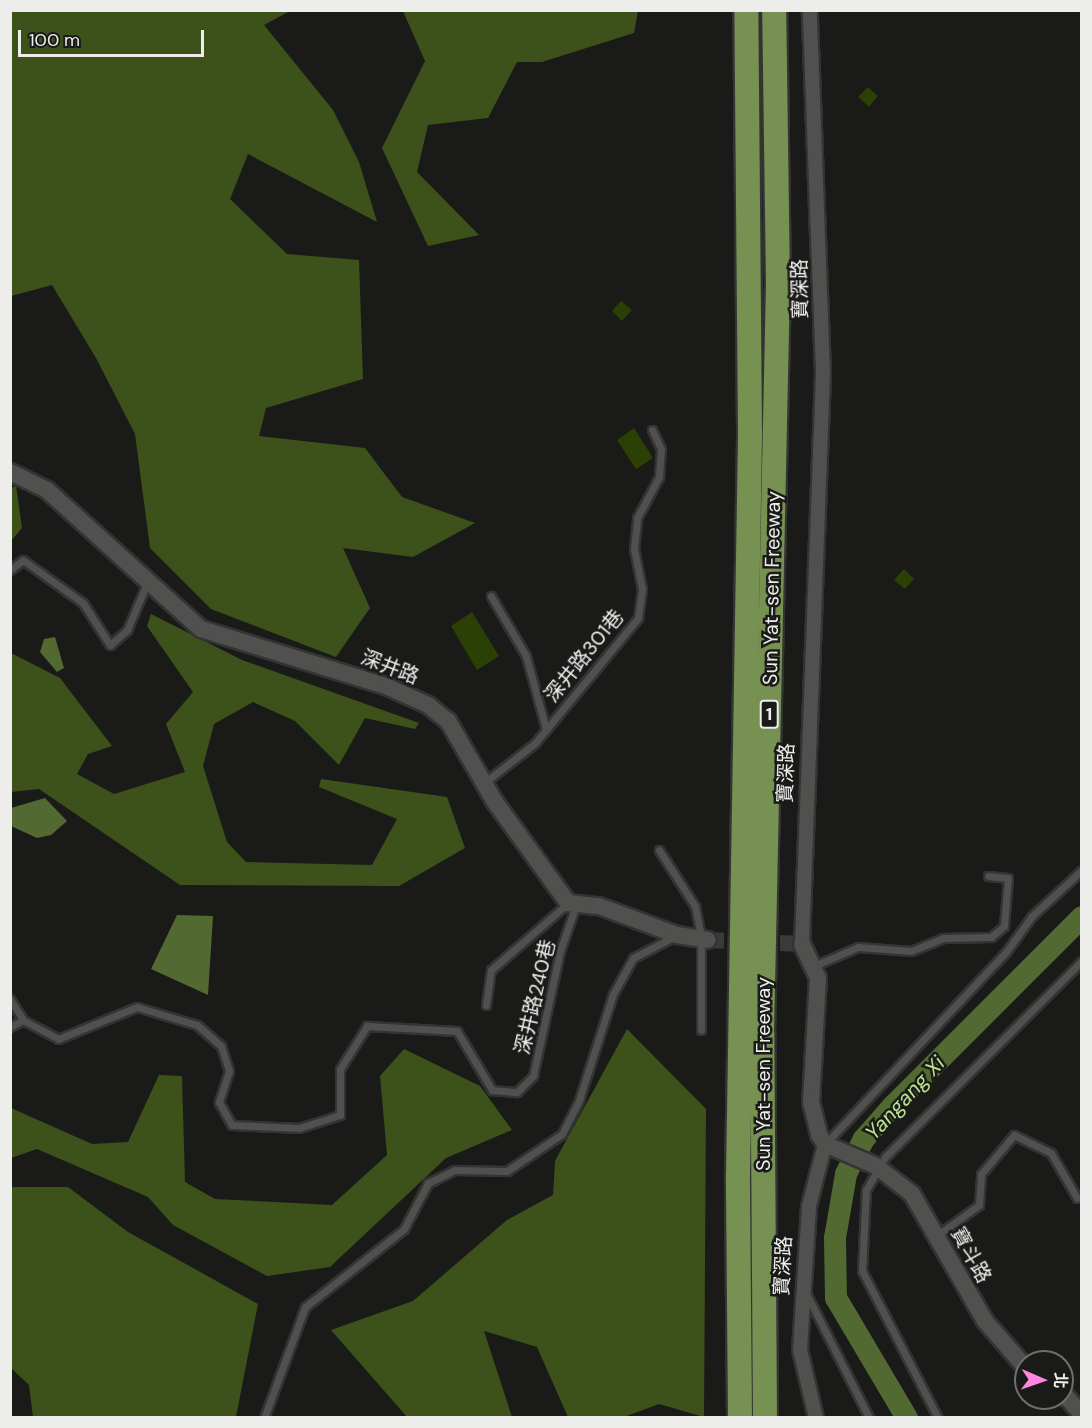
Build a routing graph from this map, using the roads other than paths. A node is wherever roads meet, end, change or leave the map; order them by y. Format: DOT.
graph roads {
  1 [pos="746,10"];
  2 [pos="774,10"];
  3 [pos="810,10"];
  4 [pos="652,430"];
  5 [pos="10,471"];
  6 [pos="10,570"];
  7 [pos="148,581"];
  8 [pos="491,596"];
  9 [pos="546,729"];
  10 [pos="484,783"];
  11 [pos="659,850"];
  12 [pos="1082,870"];
  13 [pos="988,876"];
  14 [pos="572,904"];
  15 [pos="677,935"];
  16 [pos="705,939"];
  17 [pos="802,944"];
  18 [pos="1082,961"];
  19 [pos="816,965"];
  20 [pos="10,999"];
  21 [pos="486,1005"];
  22 [pos="23,1020"];
  23 [pos="10,1027"];
  24 [pos="701,1030"];
  25 [pos="825,1144"];
  26 [pos="878,1167"];
  27 [pos="1077,1198"];
  28 [pos="936,1236"];
  29 [pos="803,1284"];
  30 [pos="1014,1354"];
  31 [pos="264,1418"];
  32 [pos="740,1418"];
  33 [pos="765,1418"];
  34 [pos="816,1418"];
  35 [pos="869,1418"];
  36 [pos="938,1418"];
  1 -- 32 [label="highway, Sun Yat-sen Freeway / 1"];
  2 -- 33 [label="highway, Sun Yat-sen Freeway / 1"];
  3 -- 17 [label="street, 寶深路"];
  4 -- 9 [label="lane, 深井路301巷"];
  5 -- 7 [label="street, 深井路"];
  6 -- 7 [label="lane"];
  7 -- 10 [label="street, 深井路"];
  8 -- 9 [label="lane, 深井路301巷"];
  9 -- 10 [label="lane, 深井路301巷"];
  10 -- 14 [label="street, 深井路"];
  11 -- 16 [label="lane"];
  12 -- 25 [label="lane"];
  13 -- 19 [label="lane"];
  14 -- 15 [label="street"];
  14 -- 21 [label="lane"];
  14 -- 22 [label="lane, 深井路240巷"];
  15 -- 16 [label="street"];
  15 -- 31 [label="lane"];
  16 -- 24 [label="lane"];
  17 -- 19 [label="street, 寶深路"];
  18 -- 26 [label="lane"];
  19 -- 25 [label="street"];
  20 -- 22 [label="lane, 深井路240巷"];
  22 -- 23 [label="lane"];
  25 -- 26 [label="street, 寶斗路"];
  25 -- 29 [label="street, 寶深路"];
  26 -- 28 [label="street, 寶斗路"];
  26 -- 36 [label="lane"];
  27 -- 28 [label="lane"];
  28 -- 30 [label="street, 寶斗路"];
  29 -- 34 [label="street, 寶深路"];
  29 -- 35 [label="lane"];
}
